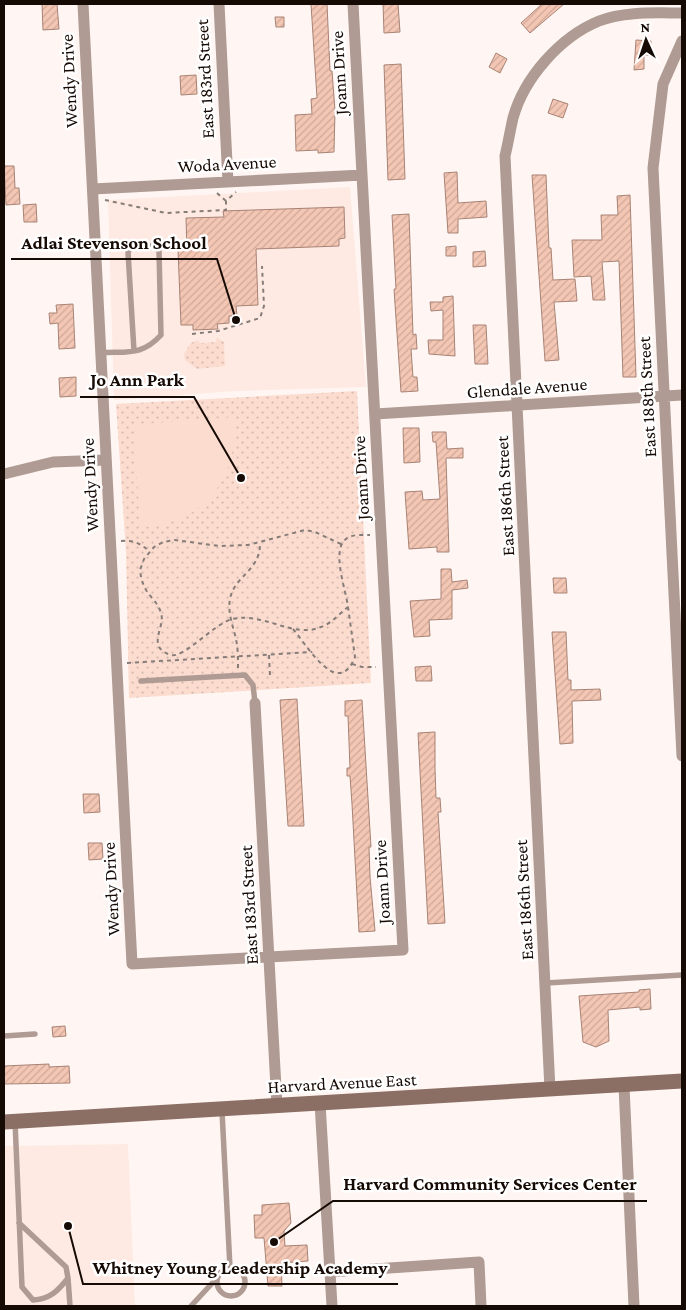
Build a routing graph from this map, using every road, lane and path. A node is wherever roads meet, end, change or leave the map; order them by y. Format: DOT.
graph roads {
  1 [pos="82,4"];
  2 [pos="219,4"];
  3 [pos="353,4"];
  4 [pos="682,13"];
  5 [pos="682,41"];
  6 [pos="362,175"];
  7 [pos="228,182"];
  8 [pos="240,188"];
  9 [pos="93,189"];
  10 [pos="213,190"];
  11 [pos="103,200"];
  12 [pos="226,201"];
  13 [pos="262,266"];
  14 [pos="192,334"];
  15 [pos="134,351"];
  16 [pos="101,353"];
  17 [pos="682,395"];
  18 [pos="665,396"];
  19 [pos="518,407"];
  20 [pos="375,414"];
  21 [pos="106,460"];
  22 [pos="4,474"];
  23 [pos="370,535"];
  24 [pos="121,541"];
  25 [pos="260,544"];
  26 [pos="341,544"];
  27 [pos="150,552"];
  28 [pos="348,607"];
  29 [pos="231,620"];
  30 [pos="293,629"];
  31 [pos="312,652"];
  32 [pos="269,655"];
  33 [pos="238,657"];
  34 [pos="127,663"];
  35 [pos="352,664"];
  36 [pos="376,667"];
  37 [pos="238,670"];
  38 [pos="270,676"];
  39 [pos="142,681"];
  40 [pos="255,703"];
  41 [pos="682,756"];
  42 [pos="269,957"];
  43 [pos="682,975"];
  44 [pos="546,983"];
  45 [pos="35,1034"];
  46 [pos="4,1036"];
  47 [pos="682,1082"];
  48 [pos="624,1086"];
  49 [pos="550,1090"];
  50 [pos="320,1103"];
  51 [pos="277,1106"];
  52 [pos="222,1109"];
  53 [pos="9,1122"];
  54 [pos="19,1223"];
  55 [pos="230,1268"];
  56 [pos="330,1272"];
  57 [pos="68,1278"];
  58 [pos="217,1278"];
  59 [pos="33,1303"];
  60 [pos="70,1306"];
  61 [pos="191,1306"];
  62 [pos="332,1306"];
  63 [pos="482,1306"];
  64 [pos="634,1306"];
  1 -- 9 [label="street, Wendy Drive"];
  2 -- 7 [label="street, East 183rd Street"];
  3 -- 6 [label="street, Joann Drive"];
  4 -- 19 [label="street, East 186th Street"];
  5 -- 18 [label="street, East 188th Street"];
  6 -- 7 [label="street, Woda Avenue"];
  6 -- 20 [label="street, Joann Drive"];
  7 -- 9 [label="street, Woda Avenue"];
  8 -- 12 [label="path"];
  9 -- 16 [label="street, Wendy Drive"];
  10 -- 12 [label="path"];
  11 -- 12 [label="path"];
  13 -- 14 [label="path"];
  15 -- 15 [label="lane"];
  15 -- 16 [label="lane"];
  16 -- 21 [label="street, Wendy Drive"];
  17 -- 18 [label="street, Glendale Avenue"];
  18 -- 19 [label="street, Glendale Avenue"];
  18 -- 41 [label="street, East 188th Street"];
  19 -- 20 [label="street, Glendale Avenue"];
  19 -- 44 [label="street, East 186th Street"];
  20 -- 42 [label="street, Joann Drive"];
  21 -- 22 [label="street"];
  21 -- 42 [label="street, Wendy Drive"];
  23 -- 26 [label="path"];
  24 -- 27 [label="path"];
  25 -- 26 [label="path"];
  25 -- 27 [label="path"];
  25 -- 29 [label="path"];
  26 -- 28 [label="path"];
  27 -- 29 [label="path"];
  28 -- 30 [label="path"];
  28 -- 35 [label="path"];
  29 -- 30 [label="path"];
  29 -- 33 [label="path"];
  30 -- 31 [label="path"];
  31 -- 32 [label="path"];
  31 -- 35 [label="path"];
  32 -- 33 [label="path"];
  32 -- 38 [label="path"];
  33 -- 34 [label="path"];
  33 -- 37 [label="path"];
  35 -- 36 [label="path"];
  39 -- 40 [label="lane"];
  40 -- 42 [label="street, East 183rd Street"];
  42 -- 51 [label="street, East 183rd Street"];
  43 -- 44 [label="lane"];
  44 -- 49 [label="street, East 186th Street"];
  45 -- 46 [label="lane"];
  47 -- 48 [label="main road, Harvard Avenue East"];
  48 -- 49 [label="main road, Harvard Avenue East"];
  48 -- 64 [label="street"];
  49 -- 50 [label="main road, Harvard Avenue East"];
  50 -- 51 [label="main road, Harvard Avenue East"];
  50 -- 56 [label="street"];
  51 -- 52 [label="main road, Harvard Avenue East"];
  52 -- 53 [label="main road, Harvard Avenue East"];
  52 -- 55 [label="lane"];
  53 -- 54 [label="lane"];
  54 -- 57 [label="lane"];
  54 -- 59 [label="lane"];
  55 -- 58 [label="lane"];
  55 -- 58 [label="lane"];
  56 -- 62 [label="street"];
  56 -- 63 [label="street"];
  57 -- 59 [label="lane"];
  57 -- 60 [label="lane"];
  58 -- 61 [label="lane"];
}
